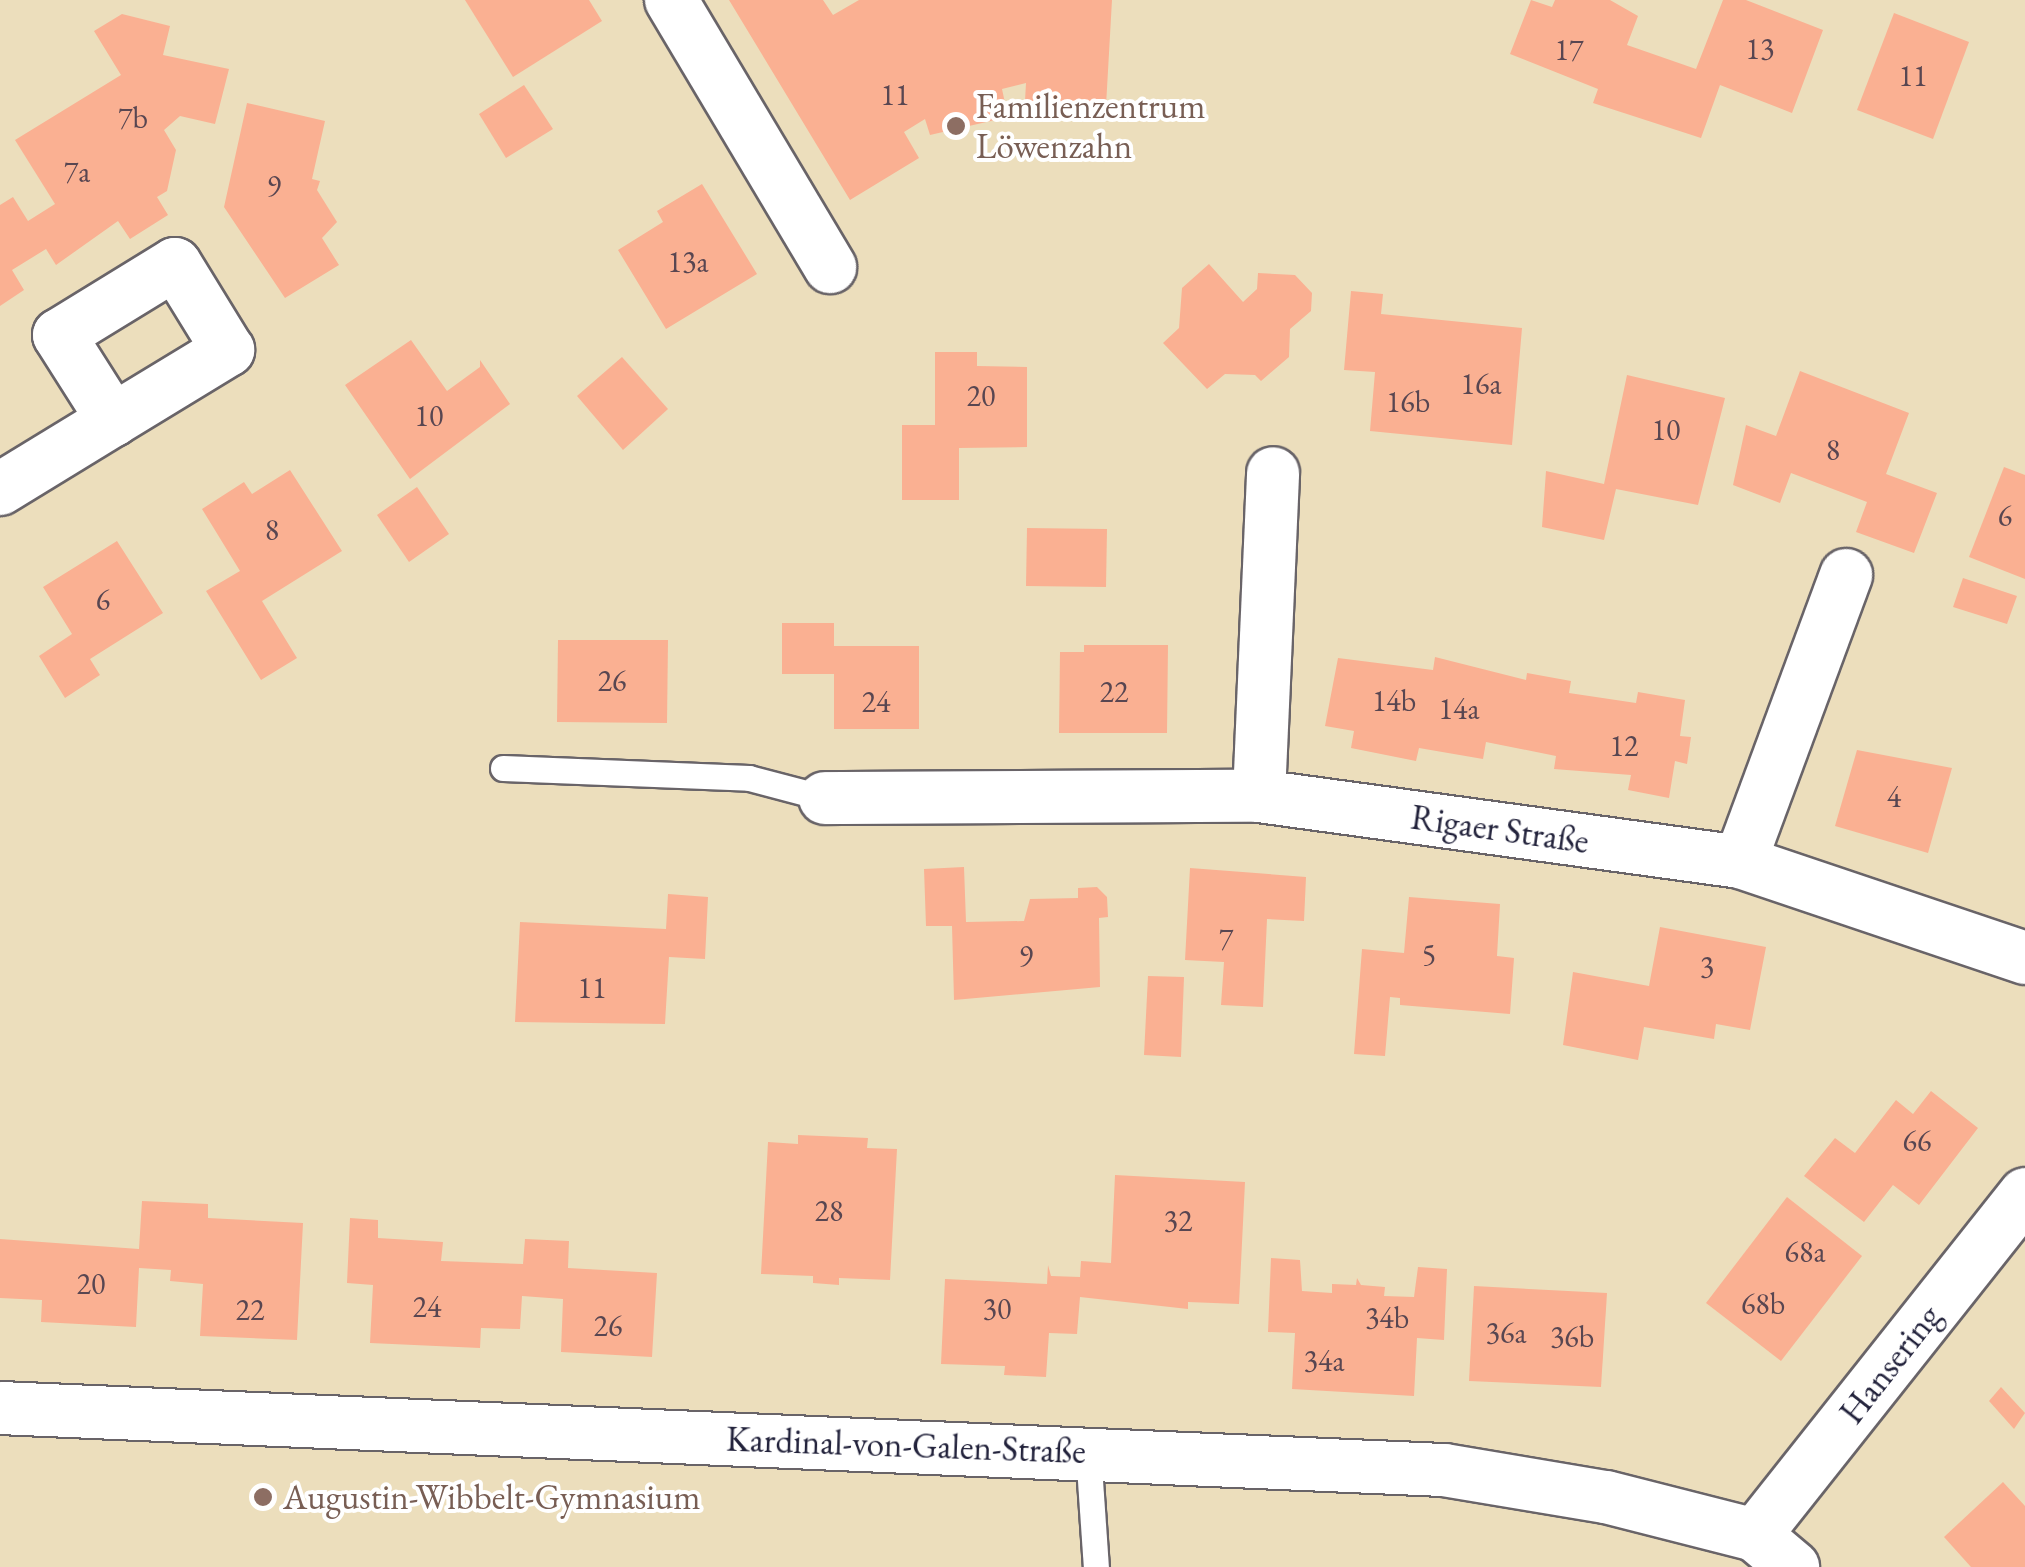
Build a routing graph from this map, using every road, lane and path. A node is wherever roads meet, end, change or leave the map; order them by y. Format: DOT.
graph roads {
  1 [pos="671,0"];
  2 [pos="830,267"];
  3 [pos="112,420"];
  4 [pos="1273,473"];
  5 [pos="0,489"];
  6 [pos="1846,575"];
  7 [pos="504,768"];
  8 [pos="1259,796"];
  9 [pos="824,798"];
  10 [pos="1740,862"];
  11 [pos="2025,958"];
  12 [pos="2025,1194"];
  13 [pos="0,1408"];
  14 [pos="1088,1452"];
  15 [pos="1774,1551"];
  16 [pos="1096,1567"];
  1 -- 2 [label="street"];
  3 -- 5 [label="street"];
  4 -- 8 [label="street"];
  6 -- 10 [label="street"];
  7 -- 9 [label="lane"];
  8 -- 9 [label="street, Rigaer Straße"];
  8 -- 10 [label="street, Rigaer Straße"];
  10 -- 11 [label="street, Rigaer Straße"];
  12 -- 15 [label="street, Hansering"];
  13 -- 14 [label="street, Kardinal-von-Galen-Straße"];
  14 -- 15 [label="street, Kardinal-von-Galen-Straße"];
  14 -- 16 [label="lane"];
}
